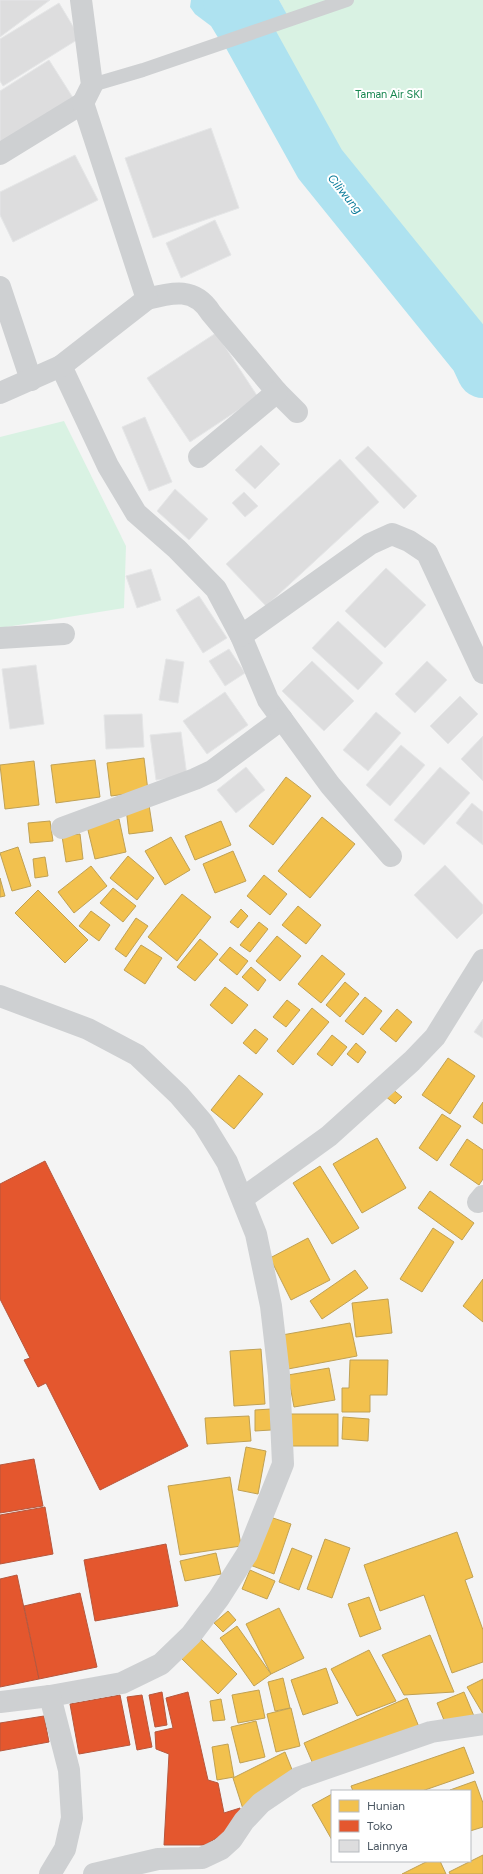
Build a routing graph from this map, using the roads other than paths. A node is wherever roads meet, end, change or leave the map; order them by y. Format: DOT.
graph roads {
  1 [pos="81,0"];
  2 [pos="347,0"];
  3 [pos="87,94"];
  4 [pos="0,154"];
  5 [pos="0,287"];
  6 [pos="147,298"];
  7 [pos="61,366"];
  8 [pos="31,380"];
  9 [pos="277,392"];
  10 [pos="0,393"];
  11 [pos="297,412"];
  12 [pos="199,457"];
  13 [pos="64,634"];
  14 [pos="241,636"];
  15 [pos="0,638"];
  16 [pos="483,673"];
  17 [pos="282,719"];
  18 [pos="62,828"];
  19 [pos="391,856"];
  20 [pos="483,960"];
  21 [pos="0,996"];
  22 [pos="243,1198"];
  23 [pos="50,1696"];
  24 [pos="0,1702"];
  25 [pos="483,1724"];
  26 [pos="50,1874"];
  27 [pos="94,1874"];
  1 -- 3 [label="street"];
  2 -- 3 [label="lane"];
  3 -- 4 [label="street"];
  3 -- 6 [label="street"];
  5 -- 8 [label="street"];
  6 -- 7 [label="street"];
  6 -- 9 [label="street"];
  7 -- 8 [label="street"];
  7 -- 14 [label="street"];
  8 -- 10 [label="street"];
  9 -- 11 [label="street"];
  9 -- 12 [label="street"];
  13 -- 15 [label="street"];
  14 -- 16 [label="street"];
  14 -- 17 [label="street"];
  17 -- 18 [label="street"];
  17 -- 19 [label="street"];
  20 -- 22 [label="street"];
  21 -- 22 [label="street"];
  22 -- 23 [label="street"];
  23 -- 24 [label="street"];
  23 -- 26 [label="street"];
  25 -- 27 [label="street"];
}
